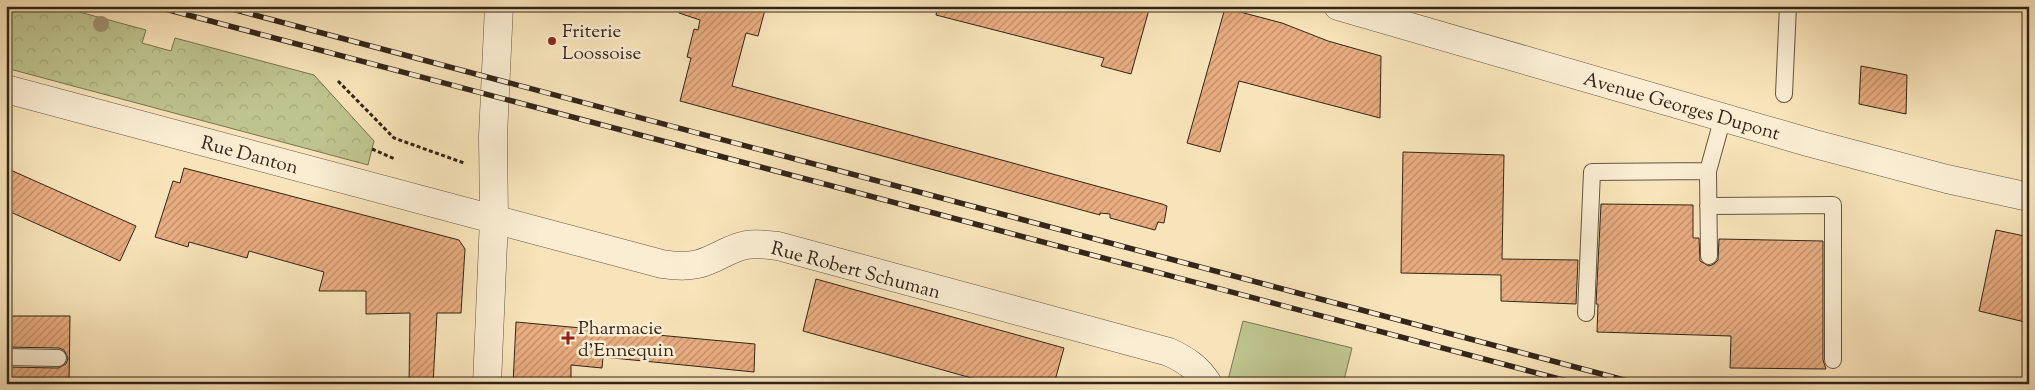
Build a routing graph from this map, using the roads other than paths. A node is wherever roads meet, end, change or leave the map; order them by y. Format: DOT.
graph roads {
  1 [pos="499,6"];
  2 [pos="1338,6"];
  3 [pos="1788,6"];
  4 [pos="6,89"];
  5 [pos="1784,94"];
  6 [pos="1723,117"];
  7 [pos="1708,171"];
  8 [pos="2029,197"];
  9 [pos="1708,206"];
  10 [pos="494,218"];
  11 [pos="1708,256"];
  12 [pos="1586,313"];
  13 [pos="6,357"];
  14 [pos="58,358"];
  15 [pos="1833,360"];
  16 [pos="487,384"];
  17 [pos="1208,384"];
  1 -- 10 [label="street"];
  2 -- 6 [label="street, Avenue Georges Dupont"];
  3 -- 5 [label="lane"];
  4 -- 10 [label="street, Rue Danton"];
  6 -- 7 [label="lane"];
  6 -- 8 [label="street, Avenue Georges Dupont"];
  7 -- 9 [label="lane"];
  7 -- 12 [label="lane"];
  9 -- 11 [label="lane"];
  9 -- 15 [label="lane"];
  10 -- 16 [label="street"];
  10 -- 17 [label="street, Rue Robert Schuman"];
  13 -- 14 [label="lane"];
}
